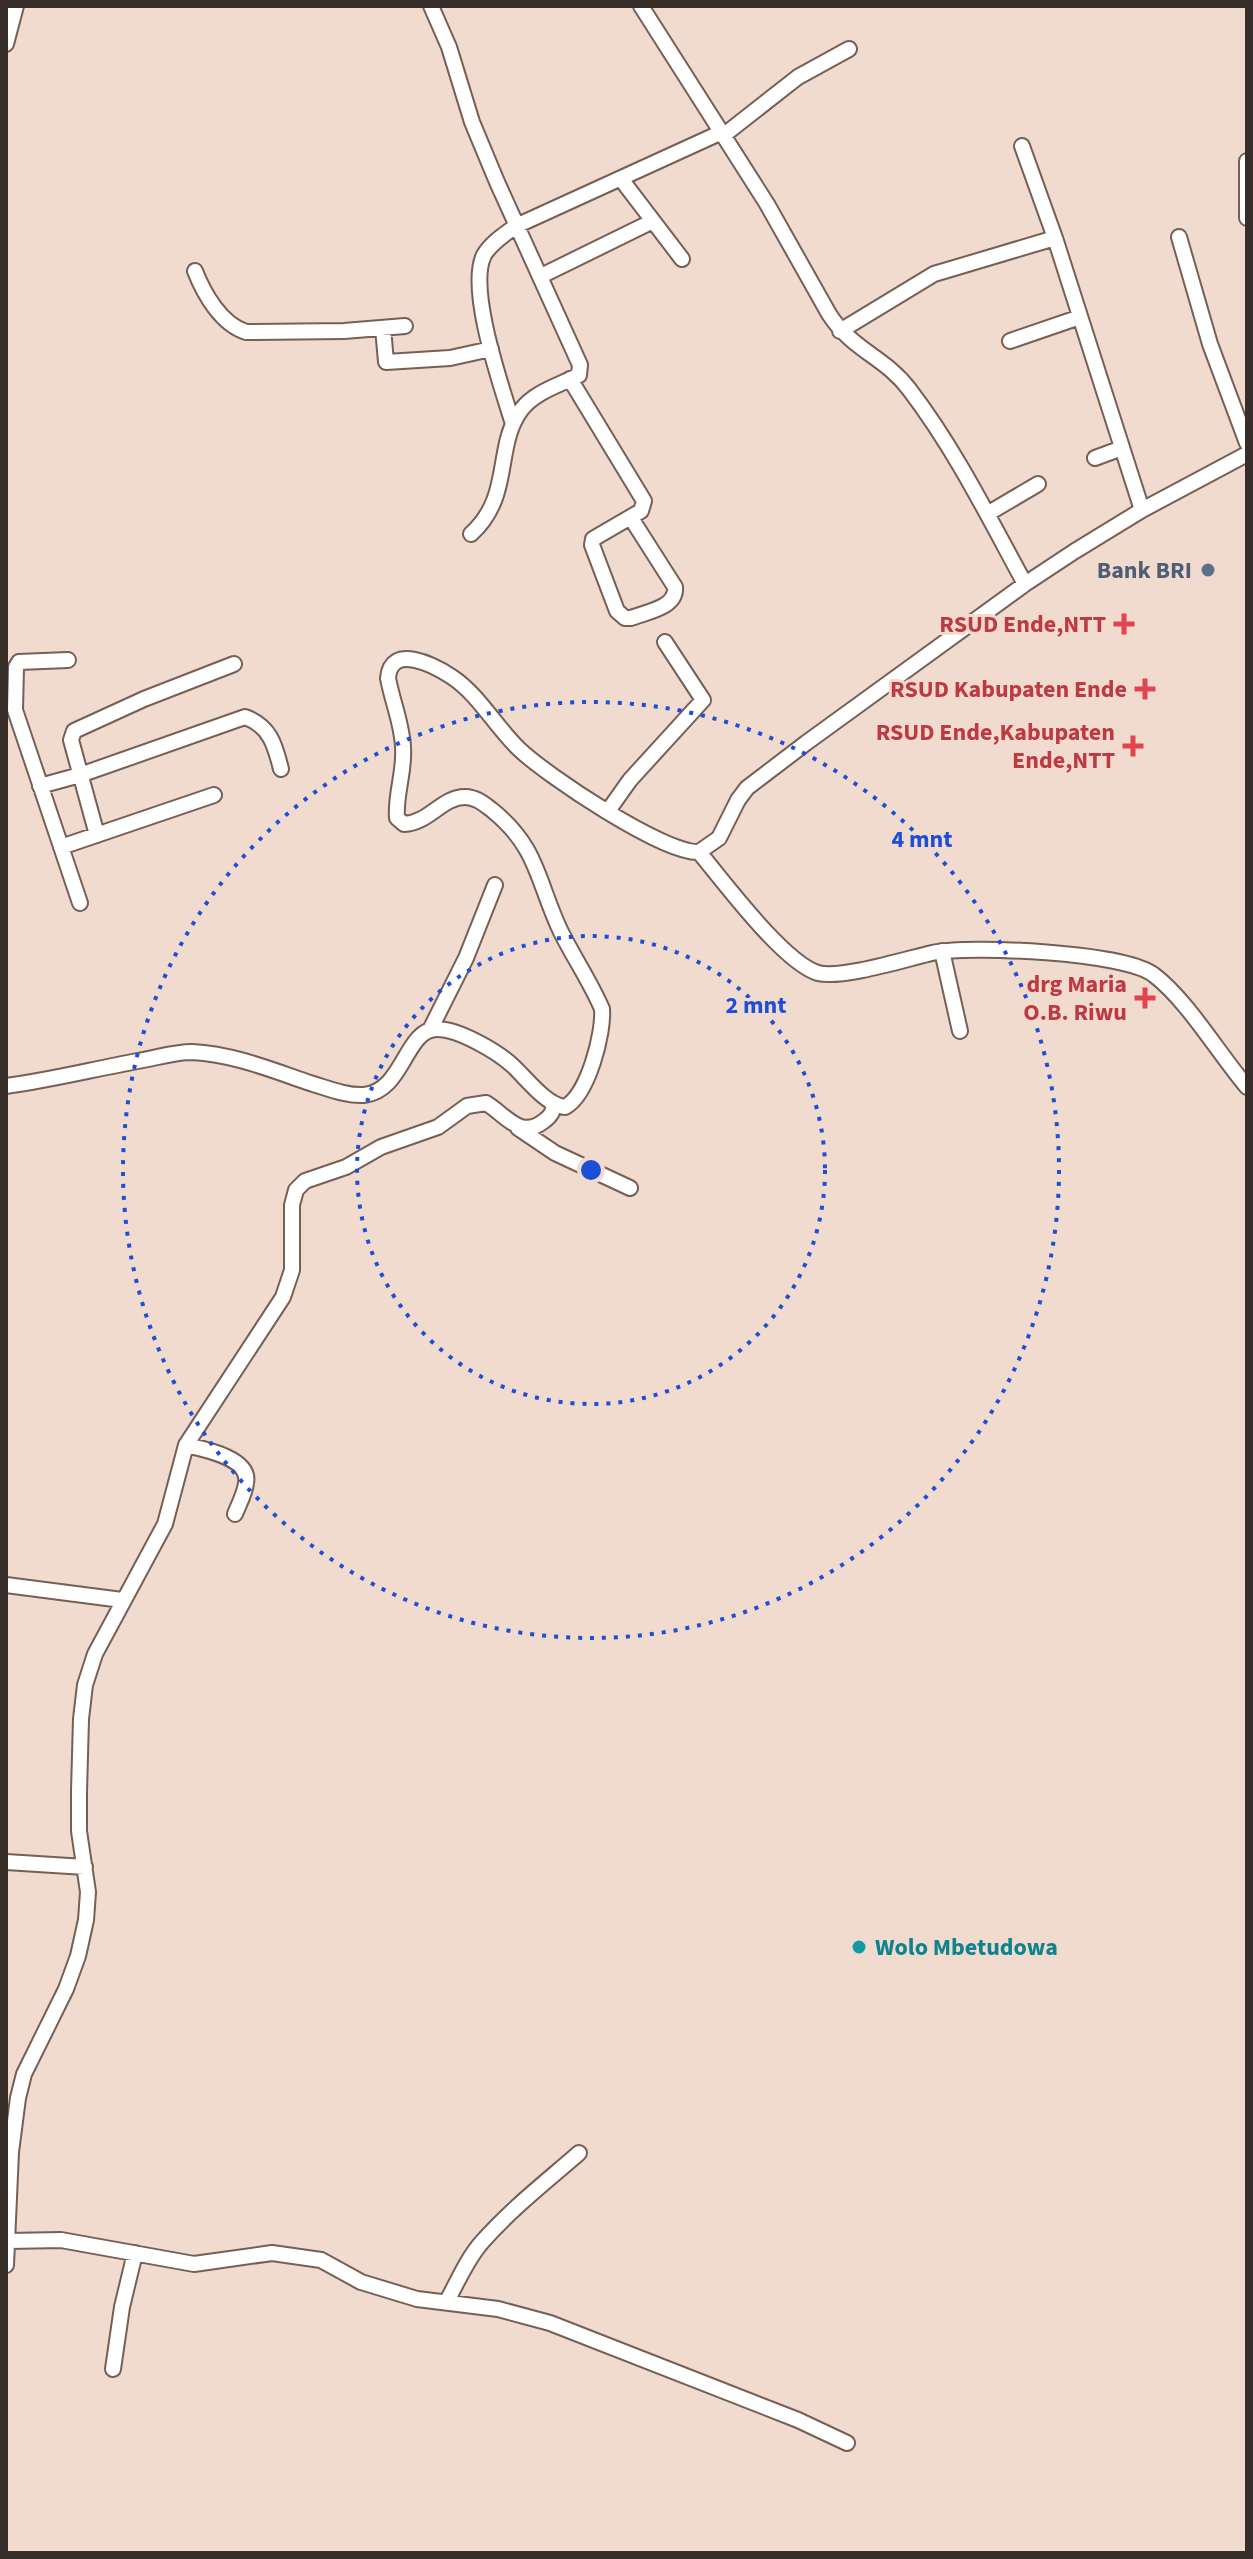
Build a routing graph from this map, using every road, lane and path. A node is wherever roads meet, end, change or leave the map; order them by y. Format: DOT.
graph roads {
  1 [pos="16,6"];
  2 [pos="431,6"];
  3 [pos="641,6"];
  4 [pos="6,44"];
  5 [pos="849,49"];
  6 [pos="723,133"];
  7 [pos="1022,146"];
  8 [pos="1247,161"];
  9 [pos="621,179"];
  10 [pos="1247,218"];
  11 [pos="653,221"];
  12 [pos="516,226"];
  13 [pos="1179,237"];
  14 [pos="1055,238"];
  15 [pos="682,259"];
  16 [pos="195,271"];
  17 [pos="541,276"];
  18 [pos="1080,317"];
  19 [pos="405,326"];
  20 [pos="383,328"];
  21 [pos="840,331"];
  22 [pos="1010,341"];
  23 [pos="491,349"];
  24 [pos="570,379"];
  25 [pos="513,424"];
  26 [pos="1247,443"];
  27 [pos="1122,448"];
  28 [pos="1247,454"];
  29 [pos="1095,458"];
  30 [pos="1038,484"];
  31 [pos="1142,510"];
  32 [pos="987,514"];
  33 [pos="631,518"];
  34 [pos="471,534"];
  35 [pos="1025,584"];
  36 [pos="665,642"];
  37 [pos="68,660"];
  38 [pos="234,664"];
  39 [pos="11,710"];
  40 [pos="281,769"];
  41 [pos="80,775"];
  42 [pos="40,786"];
  43 [pos="214,795"];
  44 [pos="608,811"];
  45 [pos="97,835"];
  46 [pos="61,847"];
  47 [pos="699,852"];
  48 [pos="495,885"];
  49 [pos="80,903"];
  50 [pos="942,951"];
  51 [pos="430,1030"];
  52 [pos="960,1031"];
  53 [pos="6,1086"];
  54 [pos="1247,1087"];
  55 [pos="554,1104"];
  56 [pos="518,1128"];
  57 [pos="630,1188"];
  58 [pos="186,1445"];
  59 [pos="235,1514"];
  60 [pos="6,1585"];
  61 [pos="122,1600"];
  62 [pos="6,1862"];
  63 [pos="85,1867"];
  64 [pos="579,2153"];
  65 [pos="8,2241"];
  66 [pos="135,2253"];
  67 [pos="6,2265"];
  68 [pos="447,2301"];
  69 [pos="113,2369"];
  70 [pos="847,2443"];
  1 -- 4 [label="street"];
  2 -- 12 [label="street"];
  3 -- 6 [label="street"];
  5 -- 6 [label="street"];
  6 -- 9 [label="street"];
  6 -- 21 [label="street"];
  7 -- 14 [label="street"];
  8 -- 10 [label="street"];
  9 -- 11 [label="street"];
  9 -- 12 [label="street"];
  11 -- 15 [label="street"];
  11 -- 17 [label="street"];
  12 -- 17 [label="street"];
  12 -- 23 [label="street"];
  13 -- 26 [label="street"];
  14 -- 18 [label="street"];
  14 -- 21 [label="street"];
  16 -- 20 [label="street"];
  17 -- 24 [label="street"];
  18 -- 22 [label="street"];
  18 -- 27 [label="street"];
  19 -- 20 [label="street"];
  20 -- 23 [label="street"];
  21 -- 32 [label="street"];
  23 -- 25 [label="street"];
  24 -- 25 [label="street"];
  24 -- 33 [label="street"];
  25 -- 34 [label="street"];
  27 -- 29 [label="street"];
  27 -- 31 [label="street"];
  28 -- 31 [label="street"];
  30 -- 32 [label="street"];
  31 -- 35 [label="street"];
  32 -- 35 [label="street"];
  33 -- 33 [label="street"];
  35 -- 47 [label="street"];
  36 -- 44 [label="street"];
  37 -- 39 [label="street"];
  38 -- 41 [label="street"];
  39 -- 42 [label="street"];
  40 -- 41 [label="street"];
  41 -- 42 [label="street"];
  41 -- 45 [label="street"];
  42 -- 46 [label="street"];
  43 -- 45 [label="street"];
  44 -- 47 [label="street"];
  44 -- 55 [label="street"];
  45 -- 46 [label="street"];
  46 -- 49 [label="street"];
  47 -- 50 [label="street"];
  48 -- 51 [label="street"];
  50 -- 52 [label="street"];
  50 -- 54 [label="street"];
  51 -- 53 [label="street"];
  51 -- 55 [label="street"];
  55 -- 56 [label="street"];
  56 -- 57 [label="street"];
  56 -- 58 [label="street"];
  58 -- 59 [label="street"];
  58 -- 61 [label="street"];
  60 -- 61 [label="street"];
  61 -- 63 [label="street"];
  62 -- 63 [label="street"];
  63 -- 65 [label="street"];
  64 -- 68 [label="street"];
  65 -- 66 [label="street"];
  65 -- 67 [label="street"];
  66 -- 68 [label="street"];
  66 -- 69 [label="street"];
  68 -- 70 [label="street"];
}
